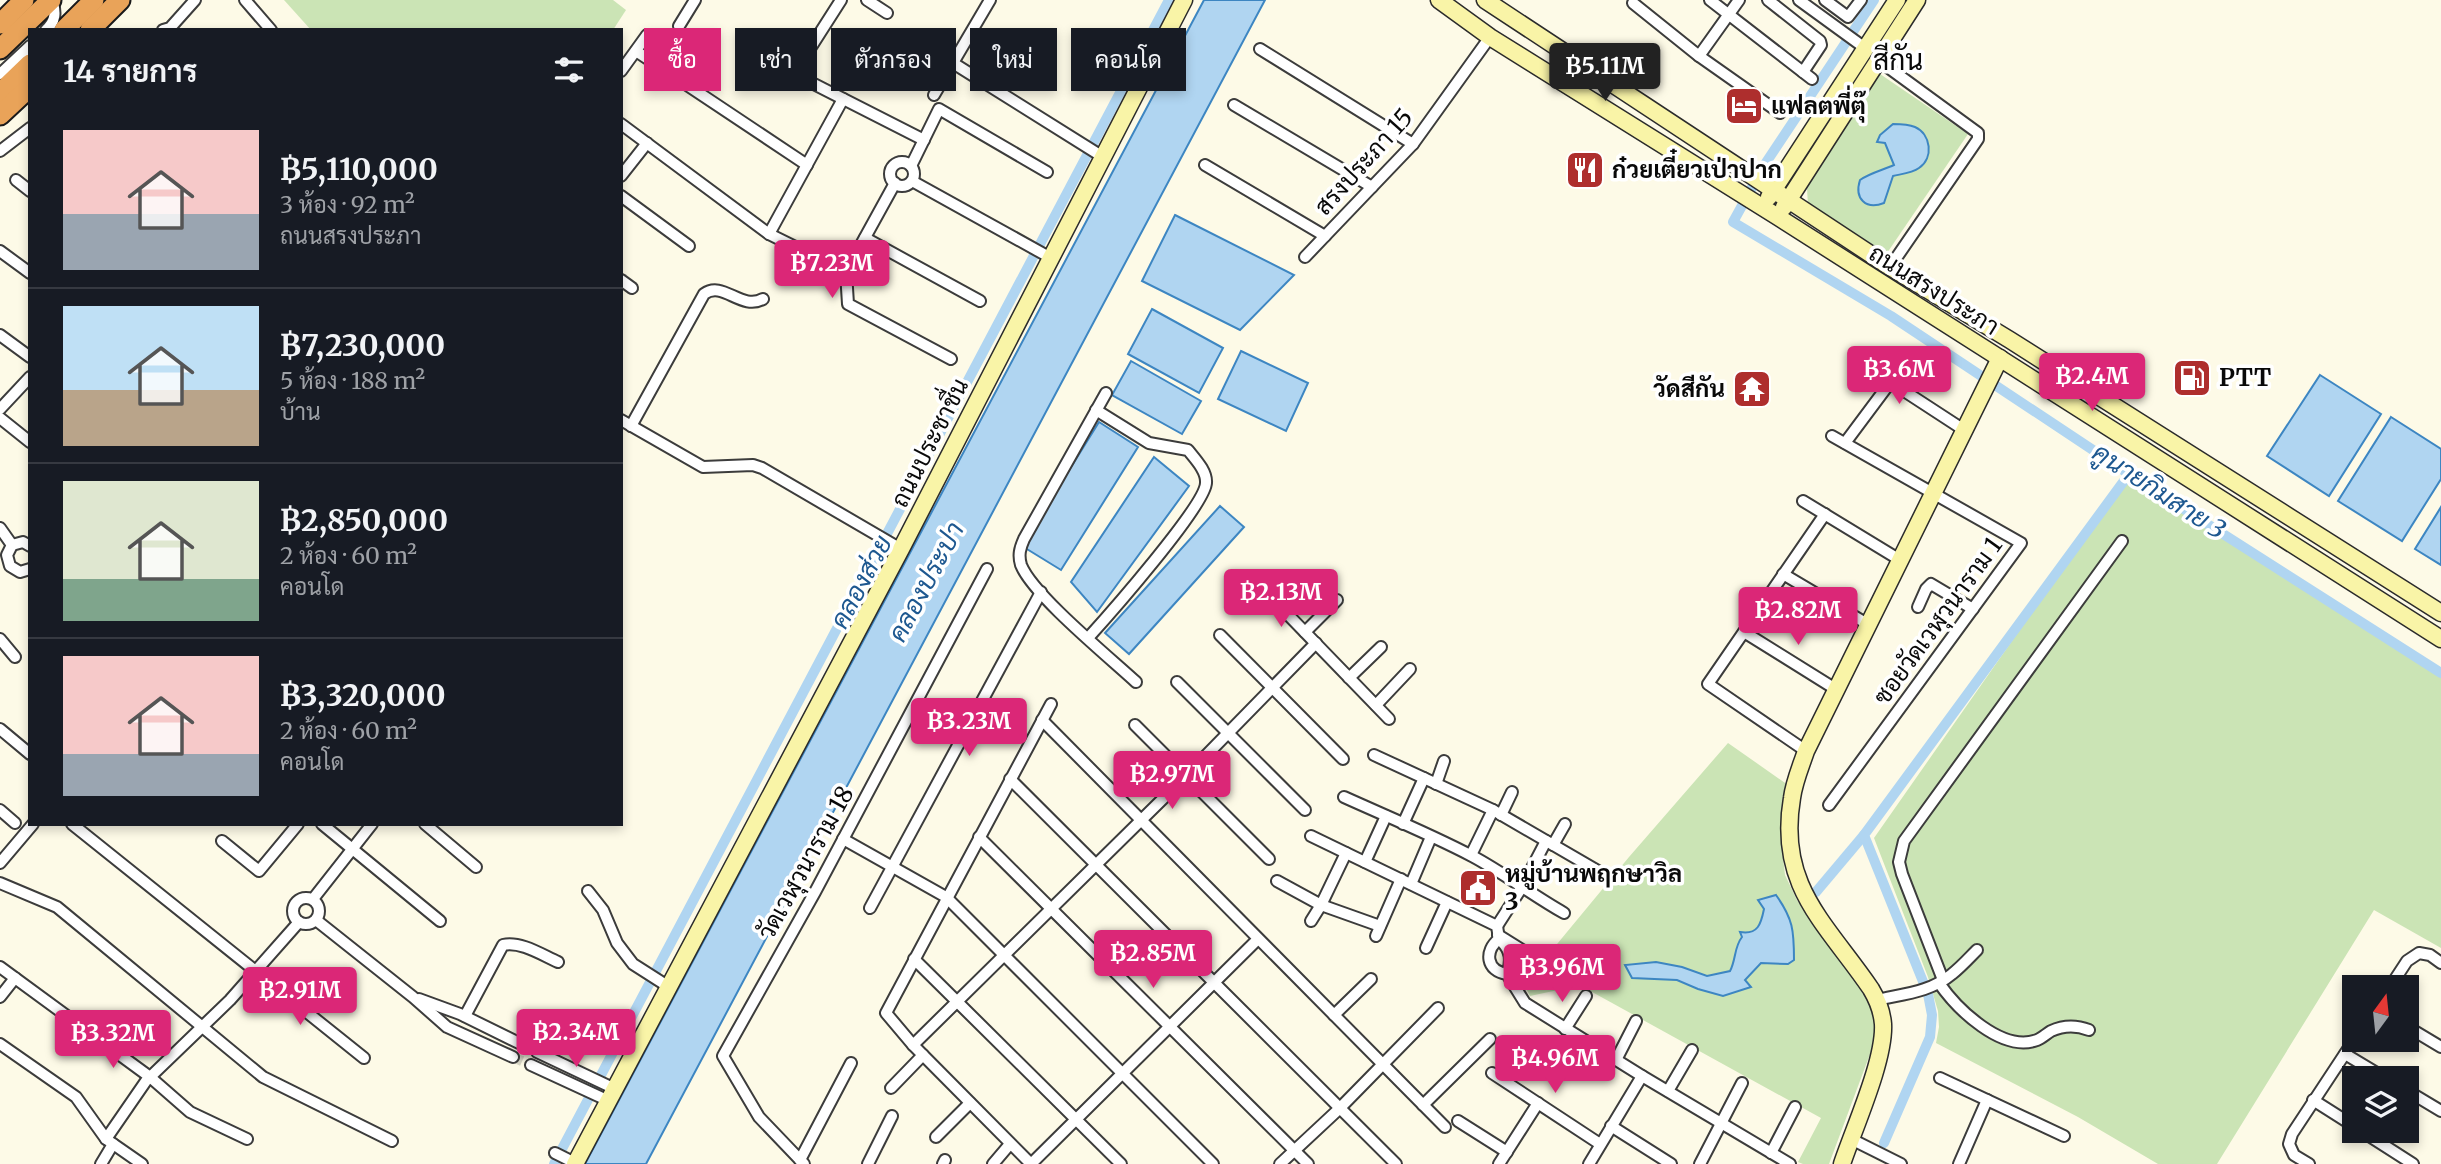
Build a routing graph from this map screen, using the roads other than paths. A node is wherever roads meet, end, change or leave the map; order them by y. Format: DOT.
graph roads {
  1 [pos="24,0"];
  2 [pos="51,0"];
  3 [pos="94,0"];
  4 [pos="120,0"];
  5 [pos="195,0"];
  6 [pos="244,0"];
  7 [pos="695,0"];
  8 [pos="841,0"];
  9 [pos="867,0"];
  10 [pos="990,0"];
  11 [pos="1439,0"];
  12 [pos="1485,0"];
  13 [pos="1710,0"];
  14 [pos="1740,0"];
  15 [pos="1768,0"];
  16 [pos="1799,0"];
  17 [pos="1825,0"];
  18 [pos="1861,0"];
  19 [pos="1897,0"];
  20 [pos="1917,0"];
  21 [pos="1181,1"];
  22 [pos="1633,2"];
  23 [pos="887,13"];
  24 [pos="1729,14"];
  25 [pos="0,24"];
  26 [pos="679,26"];
  27 [pos="48,28"];
  28 [pos="66,28"];
  29 [pos="92,28"];
  30 [pos="169,28"];
  31 [pos="269,28"];
  32 [pos="1490,37"];
  33 [pos="817,38"];
  34 [pos="644,39"];
  35 [pos="28,48"];
  36 [pos="1865,48"];
  37 [pos="0,49"];
  38 [pos="1260,49"];
  39 [pos="636,51"];
  40 [pos="1699,56"];
  41 [pos="956,58"];
  42 [pos="1878,60"];
  43 [pos="956,65"];
  44 [pos="28,66"];
  45 [pos="623,68"];
  46 [pos="0,74"];
  47 [pos="817,86"];
  48 [pos="28,89"];
  49 [pos="936,91"];
  50 [pos="0,93"];
  51 [pos="934,95"];
  52 [pos="1631,97"];
  53 [pos="843,99"];
  54 [pos="1234,105"];
  55 [pos="1780,113"];
  56 [pos="0,115"];
  57 [pos="1619,118"];
  58 [pos="623,125"];
  59 [pos="28,130"];
  60 [pos="924,140"];
  61 [pos="647,143"];
  62 [pos="1413,144"];
  63 [pos="0,151"];
  64 [pos="1094,152"];
  65 [pos="807,165"];
  66 [pos="1205,165"];
  67 [pos="911,166"];
  68 [pos="1047,172"];
  69 [pos="623,173"];
  70 [pos="16,180"];
  71 [pos="912,181"];
  72 [pos="895,183"];
  73 [pos="1768,186"];
  74 [pos="1372,187"];
  75 [pos="28,189"];
  76 [pos="623,196"];
  77 [pos="1788,200"];
  78 [pos="1758,204"];
  79 [pos="1778,217"];
  80 [pos="769,234"];
  81 [pos="1325,236"];
  82 [pos="865,238"];
  83 [pos="689,246"];
  84 [pos="0,251"];
  85 [pos="1049,257"];
  86 [pos="1305,257"];
  87 [pos="1890,267"];
  88 [pos="28,272"];
  89 [pos="846,272"];
  90 [pos="623,281"];
  91 [pos="632,288"];
  92 [pos="763,299"];
  93 [pos="980,301"];
  94 [pos="0,335"];
  95 [pos="28,356"];
  96 [pos="951,359"];
  97 [pos="1993,371"];
  98 [pos="28,379"];
  99 [pos="1106,393"];
  100 [pos="0,409"];
  101 [pos="1096,410"];
  102 [pos="0,418"];
  103 [pos="626,423"];
  104 [pos="1964,430"];
  105 [pos="1832,436"];
  106 [pos="28,440"];
  107 [pos="1844,443"];
  108 [pos="1934,493"];
  109 [pos="1802,501"];
  110 [pos="1825,514"];
  111 [pos="0,528"];
  112 [pos="2122,541"];
  113 [pos="12,545"];
  114 [pos="28,545"];
  115 [pos="901,549"];
  116 [pos="1900,560"];
  117 [pos="10,566"];
  118 [pos="987,569"];
  119 [pos="28,570"];
  120 [pos="0,574"];
  121 [pos="1783,574"];
  122 [pos="1041,592"];
  123 [pos="1268,594"];
  124 [pos="1337,600"];
  125 [pos="1918,607"];
  126 [pos="1973,609"];
  127 [pos="2441,613"];
  128 [pos="1869,625"];
  129 [pos="1305,632"];
  130 [pos="1744,632"];
  131 [pos="1220,635"];
  132 [pos="1088,638"];
  133 [pos="0,639"];
  134 [pos="2441,639"];
  135 [pos="1316,643"];
  136 [pos="1381,646"];
  137 [pos="15,657"];
  138 [pos="1410,669"];
  139 [pos="1349,678"];
  140 [pos="1136,682"];
  141 [pos="1177,682"];
  142 [pos="1272,687"];
  143 [pos="1837,690"];
  144 [pos="1051,704"];
  145 [pos="1376,705"];
  146 [pos="1389,719"];
  147 [pos="1042,720"];
  148 [pos="1135,725"];
  149 [pos="0,729"];
  150 [pos="1227,732"];
  151 [pos="1806,751"];
  152 [pos="28,752"];
  153 [pos="1374,755"];
  154 [pos="1343,759"];
  155 [pos="1444,761"];
  156 [pos="1186,776"];
  157 [pos="1424,778"];
  158 [pos="1010,779"];
  159 [pos="1436,784"];
  160 [pos="1512,792"];
  161 [pos="1344,797"];
  162 [pos="1829,804"];
  163 [pos="0,810"];
  164 [pos="1305,810"];
  165 [pos="1497,812"];
  166 [pos="1386,816"];
  167 [pos="1140,819"];
  168 [pos="15,823"];
  169 [pos="1403,824"];
  170 [pos="1565,824"];
  171 [pos="31,826"];
  172 [pos="75,826"];
  173 [pos="296,826"];
  174 [pos="324,826"];
  175 [pos="370,826"];
  176 [pos="427,826"];
  177 [pos="1311,836"];
  178 [pos="979,837"];
  179 [pos="1431,837"];
  180 [pos="843,839"];
  181 [pos="222,841"];
  182 [pos="1550,843"];
  183 [pos="352,850"];
  184 [pos="1346,853"];
  185 [pos="1471,855"];
  186 [pos="1269,859"];
  187 [pos="1365,862"];
  188 [pos="0,863"];
  189 [pos="1095,863"];
  190 [pos="476,867"];
  191 [pos="892,867"];
  192 [pos="1598,871"];
  193 [pos="1277,881"];
  194 [pos="1406,882"];
  195 [pos="0,883"];
  196 [pos="1522,887"];
  197 [pos="588,891"];
  198 [pos="946,897"];
  199 [pos="313,899"];
  200 [pos="1447,902"];
  201 [pos="1321,905"];
  202 [pos="870,908"];
  203 [pos="1050,908"];
  204 [pos="1564,913"];
  205 [pos="316,920"];
  206 [pos="440,921"];
  207 [pos="1311,921"];
  208 [pos="299,922"];
  209 [pos="1498,933"];
  210 [pos="1258,939"];
  211 [pos="1426,948"];
  212 [pos="1977,950"];
  213 [pos="1004,954"];
  214 [pos="914,958"];
  215 [pos="1535,958"];
  216 [pos="558,962"];
  217 [pos="2441,963"];
  218 [pos="0,967"];
  219 [pos="255,972"];
  220 [pos="2398,975"];
  221 [pos="1508,977"];
  222 [pos="15,978"];
  223 [pos="1371,979"];
  224 [pos="1214,983"];
  225 [pos="1939,983"];
  226 [pos="669,987"];
  227 [pos="1586,996"];
  228 [pos="413,997"];
  229 [pos="0,998"];
  230 [pos="958,1000"];
  231 [pos="1877,1000"];
  232 [pos="1437,1008"];
  233 [pos="1334,1015"];
  234 [pos="465,1016"];
  235 [pos="1636,1021"];
  236 [pos="202,1027"];
  237 [pos="1168,1028"];
  238 [pos="1565,1029"];
  239 [pos="2089,1030"];
  240 [pos="2419,1034"];
  241 [pos="1490,1039"];
  242 [pos="0,1044"];
  243 [pos="519,1044"];
  244 [pos="913,1045"];
  245 [pos="2441,1047"];
  246 [pos="1692,1050"];
  247 [pos="537,1052"];
  248 [pos="2345,1054"];
  249 [pos="923,1055"];
  250 [pos="513,1057"];
  251 [pos="364,1058"];
  252 [pos="1616,1060"];
  253 [pos="851,1063"];
  254 [pos="1382,1064"];
  255 [pos="531,1065"];
  256 [pos="2365,1066"];
  257 [pos="1122,1073"];
  258 [pos="1492,1073"];
  259 [pos="1642,1076"];
  260 [pos="150,1077"];
  261 [pos="1940,1078"];
  262 [pos="1742,1083"];
  263 [pos="891,1088"];
  264 [pos="1668,1091"];
  265 [pos="612,1095"];
  266 [pos="2419,1098"];
  267 [pos="1987,1100"];
  268 [pos="2313,1100"];
  269 [pos="970,1103"];
  270 [pos="1538,1103"];
  271 [pos="1423,1105"];
  272 [pos="1795,1107"];
  273 [pos="1339,1109"];
  274 [pos="2441,1111"];
  275 [pos="892,1116"];
  276 [pos="2342,1118"];
  277 [pos="1076,1119"];
  278 [pos="1458,1121"];
  279 [pos="1721,1122"];
  280 [pos="1611,1126"];
  281 [pos="1445,1127"];
  282 [pos="2064,1136"];
  283 [pos="936,1138"];
  284 [pos="247,1139"];
  285 [pos="1851,1139"];
  286 [pos="392,1141"];
  287 [pos="110,1142"];
  288 [pos="2380,1143"];
  289 [pos="1010,1144"];
  290 [pos="1600,1144"];
  291 [pos="1294,1150"];
  292 [pos="1507,1152"];
  293 [pos="555,1153"];
  294 [pos="1772,1153"];
  295 [pos="573,1162"];
  296 [pos="802,1162"];
  297 [pos="101,1164"];
  298 [pos="142,1164"];
  299 [pos="868,1164"];
  300 [pos="993,1164"];
  301 [pos="1031,1164"];
  302 [pos="1121,1164"];
  303 [pos="1213,1164"];
  304 [pos="1280,1164"];
  305 [pos="1308,1164"];
  306 [pos="1396,1164"];
  307 [pos="1499,1164"];
  308 [pos="1589,1164"];
  309 [pos="1671,1164"];
  310 [pos="1700,1164"];
  311 [pos="1790,1164"];
  312 [pos="1842,1164"];
  313 [pos="1901,1164"];
  314 [pos="1959,1164"];
  315 [pos="2309,1164"];
  316 [pos="2413,1164"];
  1 -- 25 [label="highway"];
  2 -- 27 [label="street"];
  2 -- 37 [label="highway"];
  3 -- 28 [label="highway"];
  4 -- 29 [label="highway"];
  5 -- 30 [label="street"];
  6 -- 31 [label="street"];
  7 -- 26 [label="street"];
  8 -- 33 [label="street"];
  9 -- 23 [label="street"];
  10 -- 41 [label="street"];
  11 -- 32 [label="street, ถนนสรงประภา"];
  12 -- 52 [label="street, ถนนสรงประภา"];
  13 -- 24 [label="street"];
  14 -- 24 [label="street"];
  15 -- 24 [label="street"];
  16 -- 36 [label="street"];
  17 -- 18 [label="street"];
  19 -- 36 [label="street"];
  20 -- 42 [label="street"];
  21 -- 64 [label="street, ถนนประชาชื่น"];
  22 -- 40 [label="street"];
  24 -- 40 [label="street"];
  32 -- 57 [label="street, ถนนสรงประภา"];
  32 -- 62 [label="street, สรงประภา 15"];
  34 -- 39 [label="street"];
  35 -- 46 [label="street"];
  36 -- 73 [label="street"];
  38 -- 62 [label="street"];
  39 -- 45 [label="street"];
  39 -- 65 [label="street"];
  40 -- 55 [label="street"];
  42 -- 77 [label="street"];
  42 -- 87 [label="street"];
  43 -- 64 [label="street"];
  44 -- 50 [label="highway"];
  47 -- 53 [label="street"];
  48 -- 56 [label="highway"];
  49 -- 51 [label="street"];
  52 -- 57 [label="street"];
  52 -- 73 [label="street, ถนนสรงประภา"];
  53 -- 60 [label="street"];
  53 -- 65 [label="street"];
  54 -- 74 [label="street"];
  57 -- 78 [label="street, ถนนสรงประภา"];
  58 -- 61 [label="street"];
  59 -- 63 [label="street"];
  60 -- 67 [label="street"];
  60 -- 68 [label="street"];
  61 -- 69 [label="street"];
  61 -- 80 [label="street"];
  62 -- 74 [label="street, สรงประภา 15"];
  64 -- 85 [label="street, ถนนประชาชื่น"];
  65 -- 80 [label="street"];
  66 -- 81 [label="street, สรงประภา 15"];
  67 -- 71 [label="street"];
  67 -- 72 [label="street"];
  70 -- 75 [label="street"];
  71 -- 72 [label="street"];
  71 -- 85 [label="street"];
  72 -- 82 [label="street"];
  73 -- 77 [label="street, ถนนสรงประภา"];
  73 -- 78 [label="street"];
  74 -- 81 [label="street, สรงประภา 15"];
  76 -- 83 [label="street"];
  77 -- 79 [label="street"];
  77 -- 87 [label="street, ถนนสรงประภา"];
  78 -- 79 [label="street, ถนนสรงประภา"];
  79 -- 97 [label="street, ถนนสรงประภา"];
  80 -- 89 [label="street"];
  81 -- 86 [label="street"];
  82 -- 89 [label="street"];
  82 -- 93 [label="street"];
  84 -- 88 [label="street"];
  85 -- 115 [label="street, ถนนประชาชื่น"];
  87 -- 127 [label="street, ถนนสรงประภา"];
  89 -- 96 [label="street"];
  90 -- 91 [label="street"];
  92 -- 103 [label="street"];
  94 -- 95 [label="street"];
  97 -- 104 [label="street"];
  97 -- 134 [label="street, ถนนสรงประภา"];
  98 -- 100 [label="street"];
  99 -- 101 [label="street"];
  101 -- 122 [label="street"];
  101 -- 132 [label="street"];
  102 -- 106 [label="street"];
  103 -- 115 [label="street"];
  104 -- 107 [label="street"];
  104 -- 108 [label="street"];
  105 -- 107 [label="street"];
  107 -- 108 [label="street"];
  108 -- 116 [label="street"];
  108 -- 126 [label="street, ซอยวัดเวฬุวนาราม 1"];
  109 -- 110 [label="street"];
  110 -- 116 [label="street"];
  110 -- 121 [label="street"];
  111 -- 113 [label="street"];
  112 -- 225 [label="street"];
  113 -- 114 [label="street"];
  113 -- 117 [label="street"];
  115 -- 226 [label="street, ถนนประชาชื่น"];
  116 -- 128 [label="street"];
  117 -- 119 [label="street"];
  117 -- 120 [label="street"];
  118 -- 180 [label="street, วัดเวฬุวนาราม 18"];
  121 -- 128 [label="street"];
  121 -- 130 [label="street"];
  122 -- 132 [label="street"];
  122 -- 191 [label="street"];
  123 -- 129 [label="street"];
  124 -- 129 [label="street"];
  125 -- 126 [label="street"];
  126 -- 162 [label="street, ซอยวัดเวฬุวนาราม 1"];
  128 -- 143 [label="street"];
  129 -- 135 [label="street"];
  130 -- 143 [label="street"];
  130 -- 151 [label="street"];
  131 -- 142 [label="street"];
  132 -- 140 [label="street"];
  133 -- 137 [label="street"];
  135 -- 139 [label="street"];
  135 -- 142 [label="street"];
  136 -- 139 [label="street"];
  138 -- 145 [label="street"];
  139 -- 145 [label="street"];
  141 -- 150 [label="street"];
  142 -- 150 [label="street"];
  142 -- 154 [label="street"];
  143 -- 151 [label="street"];
  144 -- 147 [label="street"];
  145 -- 146 [label="street"];
  147 -- 158 [label="street"];
  147 -- 167 [label="street"];
  148 -- 156 [label="street"];
  149 -- 152 [label="street"];
  150 -- 156 [label="street"];
  150 -- 164 [label="street"];
  151 -- 231 [label="street"];
  153 -- 157 [label="street"];
  155 -- 159 [label="street"];
  156 -- 167 [label="street"];
  156 -- 186 [label="street"];
  157 -- 159 [label="street"];
  157 -- 169 [label="street"];
  158 -- 178 [label="street"];
  158 -- 189 [label="street"];
  159 -- 165 [label="street"];
  160 -- 165 [label="street"];
  161 -- 166 [label="street"];
  163 -- 168 [label="street"];
  165 -- 182 [label="street"];
  165 -- 185 [label="street"];
  166 -- 169 [label="street"];
  166 -- 187 [label="street"];
  167 -- 189 [label="street"];
  167 -- 210 [label="street"];
  169 -- 179 [label="street"];
  170 -- 182 [label="street"];
  171 -- 188 [label="street"];
  172 -- 219 [label="street"];
  173 -- 181 [label="street"];
  174 -- 183 [label="street"];
  175 -- 183 [label="street"];
  176 -- 190 [label="street"];
  177 -- 184 [label="street"];
  178 -- 198 [label="street"];
  178 -- 203 [label="street"];
  179 -- 185 [label="street"];
  179 -- 194 [label="street"];
  180 -- 191 [label="street"];
  180 -- 296 [label="street, วัดเวฬุวนาราม 18"];
  182 -- 192 [label="street"];
  182 -- 196 [label="street"];
  183 -- 199 [label="street"];
  183 -- 206 [label="street"];
  184 -- 187 [label="street"];
  184 -- 201 [label="street"];
  185 -- 196 [label="street"];
  187 -- 194 [label="street"];
  189 -- 203 [label="street"];
  189 -- 224 [label="street"];
  191 -- 198 [label="street"];
  191 -- 202 [label="street"];
  193 -- 201 [label="street"];
  194 -- 200 [label="street"];
  194 -- 201 [label="street"];
  195 -- 236 [label="street"];
  196 -- 204 [label="street"];
  196 -- 209 [label="street"];
  197 -- 226 [label="street"];
  198 -- 213 [label="street"];
  198 -- 214 [label="street"];
  199 -- 205 [label="street"];
  199 -- 208 [label="street"];
  200 -- 209 [label="street"];
  200 -- 211 [label="street"];
  201 -- 207 [label="street"];
  203 -- 213 [label="street"];
  203 -- 237 [label="street"];
  205 -- 208 [label="street"];
  205 -- 228 [label="street"];
  208 -- 219 [label="street"];
  209 -- 215 [label="street"];
  209 -- 221 [label="street"];
  209 -- 221 [label="street"];
  210 -- 224 [label="street"];
  210 -- 233 [label="street"];
  212 -- 225 [label="street"];
  213 -- 230 [label="street"];
  213 -- 257 [label="street"];
  214 -- 230 [label="street"];
  214 -- 244 [label="street"];
  216 -- 234 [label="street"];
  217 -- 220 [label="street"];
  218 -- 222 [label="street"];
  219 -- 236 [label="street"];
  219 -- 251 [label="street"];
  221 -- 238 [label="street"];
  222 -- 229 [label="street"];
  222 -- 260 [label="street"];
  223 -- 233 [label="street"];
  224 -- 237 [label="street"];
  224 -- 273 [label="street"];
  225 -- 231 [label="street"];
  225 -- 239 [label="street"];
  226 -- 265 [label="street, ถนนประชาชื่น"];
  227 -- 238 [label="street"];
  228 -- 234 [label="street"];
  228 -- 250 [label="street"];
  230 -- 244 [label="street"];
  230 -- 277 [label="street"];
  231 -- 285 [label="street"];
  232 -- 254 [label="street"];
  233 -- 254 [label="street"];
  234 -- 243 [label="street"];
  235 -- 252 [label="street"];
  236 -- 260 [label="street"];
  236 -- 286 [label="street"];
  237 -- 257 [label="street"];
  237 -- 291 [label="street"];
  238 -- 252 [label="street"];
  240 -- 245 [label="street"];
  241 -- 271 [label="street"];
  242 -- 287 [label="street"];
  244 -- 249 [label="street"];
  246 -- 264 [label="street"];
  247 -- 265 [label="street"];
  248 -- 256 [label="street"];
  248 -- 268 [label="street"];
  249 -- 263 [label="street"];
  249 -- 269 [label="street"];
  252 -- 259 [label="street"];
  253 -- 296 [label="street"];
  254 -- 271 [label="street"];
  254 -- 273 [label="street"];
  255 -- 265 [label="street"];
  257 -- 277 [label="street"];
  257 -- 303 [label="street"];
  258 -- 270 [label="street"];
  259 -- 264 [label="street"];
  259 -- 280 [label="street"];
  260 -- 284 [label="street"];
  260 -- 287 [label="street"];
  261 -- 267 [label="street"];
  262 -- 279 [label="street"];
  264 -- 279 [label="street"];
  265 -- 295 [label="street, ถนนประชาชื่น"];
  266 -- 274 [label="street"];
  267 -- 282 [label="street"];
  267 -- 314 [label="street"];
  268 -- 276 [label="street"];
  268 -- 315 [label="street"];
  269 -- 283 [label="street"];
  269 -- 289 [label="street"];
  270 -- 290 [label="street"];
  270 -- 292 [label="street"];
  271 -- 281 [label="street"];
  272 -- 294 [label="street"];
  273 -- 291 [label="street"];
  273 -- 306 [label="street"];
  275 -- 299 [label="street"];
  277 -- 301 [label="street"];
  277 -- 302 [label="street"];
  278 -- 292 [label="street"];
  279 -- 294 [label="street"];
  279 -- 310 [label="street"];
  280 -- 290 [label="street"];
  280 -- 309 [label="street"];
  285 -- 312 [label="street"];
  285 -- 313 [label="street"];
  287 -- 297 [label="street"];
  287 -- 298 [label="street"];
  288 -- 316 [label="street"];
  289 -- 300 [label="street"];
  289 -- 301 [label="street"];
  290 -- 308 [label="street"];
  291 -- 304 [label="street"];
  291 -- 305 [label="street"];
  292 -- 307 [label="street"];
  293 -- 295 [label="street"];
  294 -- 311 [label="street"];
}
